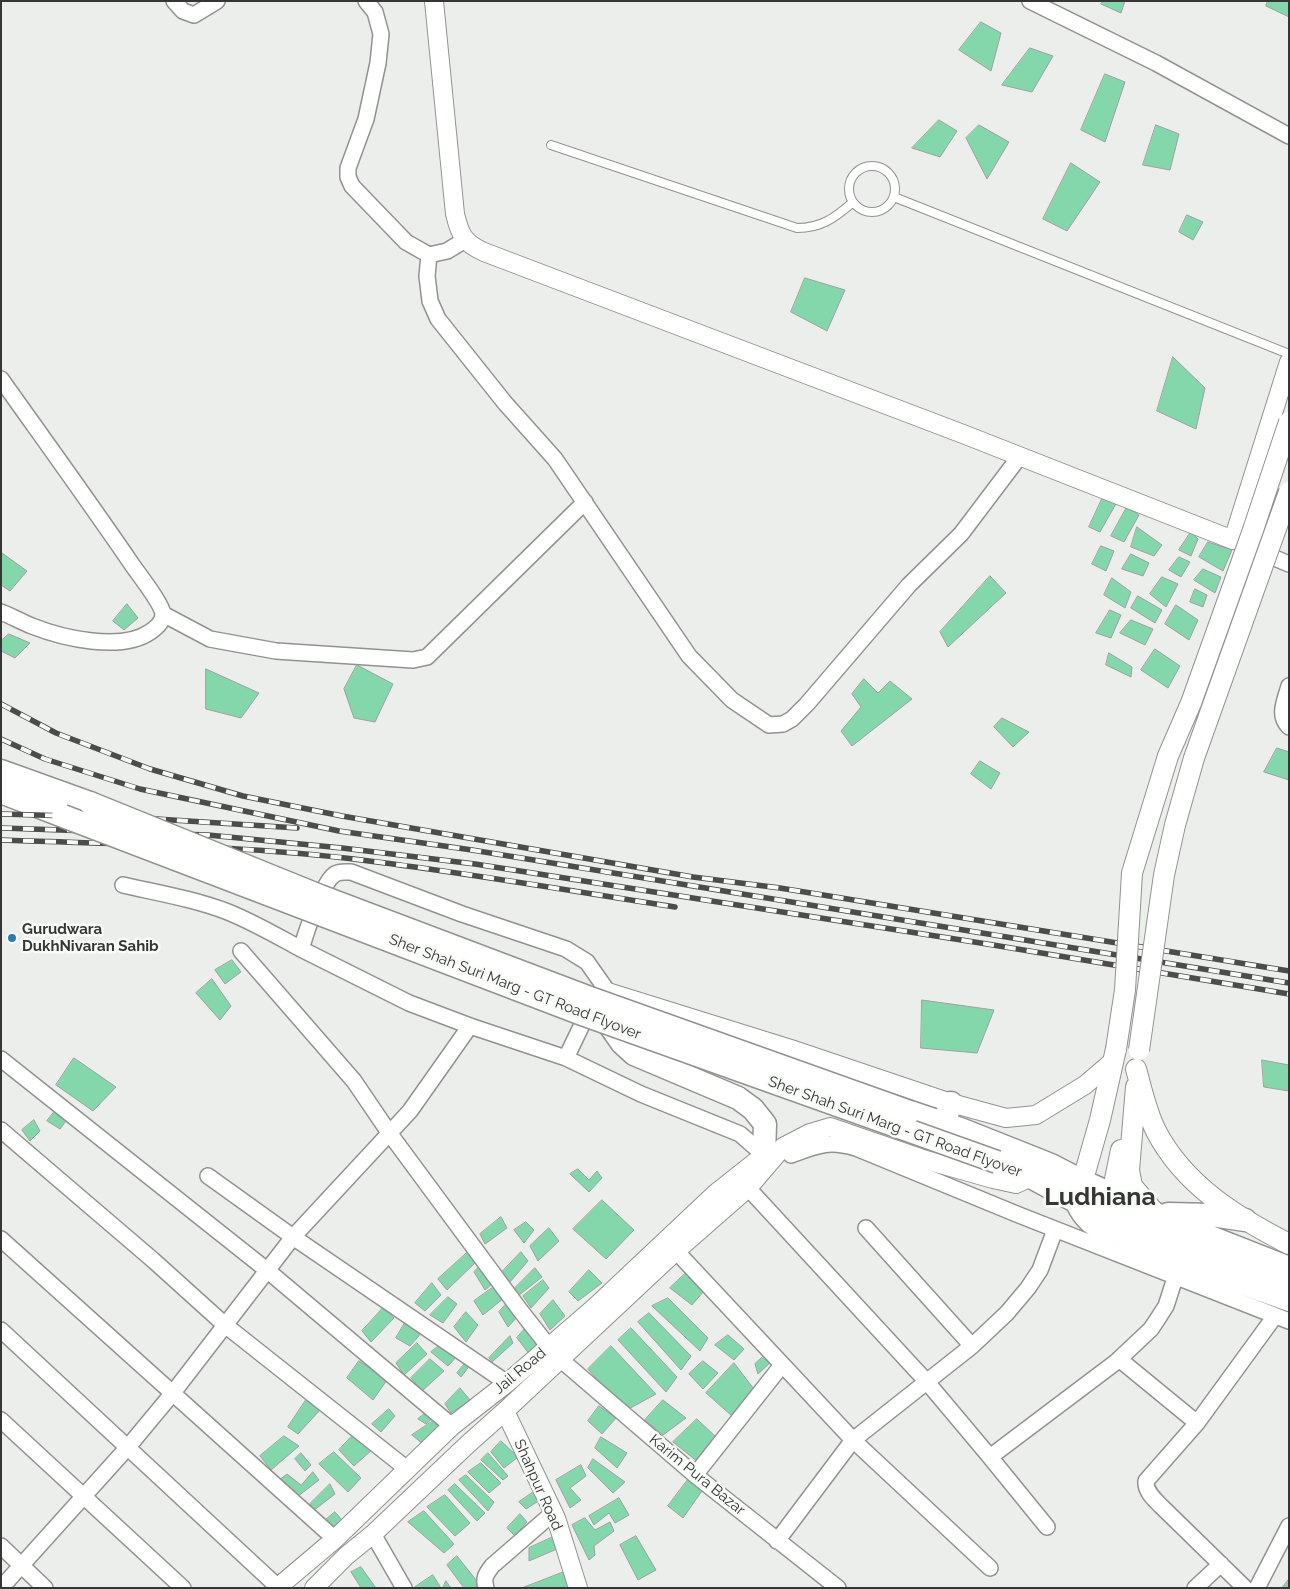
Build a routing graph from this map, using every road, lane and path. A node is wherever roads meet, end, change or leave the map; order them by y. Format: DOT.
graph roads {
  1 [pos="174,1"];
  2 [pos="217,1"];
  3 [pos="366,1"];
  4 [pos="434,1"];
  5 [pos="1030,1"];
  6 [pos="1289,136"];
  7 [pos="551,145"];
  8 [pos="894,197"];
  9 [pos="853,202"];
  10 [pos="465,240"];
  11 [pos="429,255"];
  12 [pos="1289,354"];
  13 [pos="1289,362"];
  14 [pos="1,379"];
  15 [pos="1289,422"];
  16 [pos="1020,456"];
  17 [pos="1289,492"];
  18 [pos="585,502"];
  19 [pos="1233,540"];
  20 [pos="1289,564"];
  21 [pos="1,612"];
  22 [pos="163,614"];
  23 [pos="1289,686"];
  24 [pos="1289,727"];
  25 [pos="1,770"];
  26 [pos="1,792"];
  27 [pos="123,885"];
  28 [pos="300,949"];
  29 [pos="241,951"];
  30 [pos="602,995"];
  31 [pos="608,1023"];
  32 [pos="470,1026"];
  33 [pos="566,1058"];
  34 [pos="1,1059"];
  35 [pos="1113,1060"];
  36 [pos="1137,1070"];
  37 [pos="947,1113"];
  38 [pos="1,1130"];
  39 [pos="390,1134"];
  40 [pos="770,1146"];
  41 [pos="208,1176"];
  42 [pos="1031,1177"];
  43 [pos="1082,1181"];
  44 [pos="748,1188"];
  45 [pos="1112,1194"];
  46 [pos="1077,1202"];
  47 [pos="1155,1213"];
  48 [pos="1245,1220"];
  49 [pos="866,1228"];
  50 [pos="1055,1230"];
  51 [pos="1110,1233"];
  52 [pos="293,1237"];
  53 [pos="1,1240"];
  54 [pos="1289,1244"];
  55 [pos="676,1252"];
  56 [pos="1289,1268"];
  57 [pos="268,1271"];
  58 [pos="1175,1278"];
  59 [pos="1289,1287"];
  60 [pos="1289,1302"];
  61 [pos="1282,1318"];
  62 [pos="225,1325"];
  63 [pos="1,1330"];
  64 [pos="972,1346"];
  65 [pos="554,1353"];
  66 [pos="1119,1359"];
  67 [pos="782,1365"];
  68 [pos="927,1382"];
  69 [pos="507,1384"];
  70 [pos="172,1394"];
  71 [pos="505,1411"];
  72 [pos="1,1420"];
  73 [pos="1197,1423"];
  74 [pos="452,1426"];
  75 [pos="853,1440"];
  76 [pos="128,1447"];
  77 [pos="990,1457"];
  78 [pos="407,1469"];
  79 [pos="695,1474"];
  80 [pos="83,1496"];
  81 [pos="553,1513"];
  82 [pos="1289,1526"];
  83 [pos="1047,1527"];
  84 [pos="373,1534"];
  85 [pos="335,1539"];
  86 [pos="777,1541"];
  87 [pos="1,1546"];
  88 [pos="1221,1564"];
  89 [pos="21,1565"];
  90 [pos="990,1568"];
  91 [pos="278,1587"];
  92 [pos="316,1587"];
  93 [pos="1,1588"];
  94 [pos="45,1588"];
  95 [pos="182,1588"];
  96 [pos="404,1588"];
  97 [pos="486,1588"];
  98 [pos="578,1588"];
  99 [pos="838,1588"];
  100 [pos="1195,1588"];
  101 [pos="1245,1588"];
  102 [pos="1257,1588"];
  1 -- 2 [label="street"];
  3 -- 11 [label="street"];
  4 -- 10 [label="street"];
  5 -- 6 [label="street"];
  7 -- 9 [label="lane"];
  8 -- 9 [label="lane"];
  8 -- 9 [label="lane"];
  8 -- 12 [label="lane"];
  10 -- 11 [label="street"];
  10 -- 16 [label="street"];
  11 -- 18 [label="street"];
  13 -- 19 [label="street"];
  14 -- 22 [label="street"];
  15 -- 35 [label="main road, bridge"];
  16 -- 18 [label="street"];
  16 -- 19 [label="street"];
  17 -- 36 [label="main road, bridge"];
  18 -- 22 [label="street"];
  19 -- 20 [label="street"];
  21 -- 22 [label="street"];
  23 -- 24 [label="street"];
  25 -- 37 [label="main road, Sher Shah Suri Marg - GT Road Flyover, bridge"];
  26 -- 31 [label="main road, Sher Shah Suri Marg - GT Road Flyover, bridge"];
  27 -- 28 [label="street"];
  28 -- 30 [label="street"];
  28 -- 32 [label="street"];
  29 -- 39 [label="street, Karim Pura Bazar"];
  30 -- 33 [label="street"];
  30 -- 37 [label="street"];
  31 -- 40 [label="main road"];
  31 -- 42 [label="main road, Sher Shah Suri Marg - GT Road Flyover, bridge"];
  32 -- 33 [label="street"];
  32 -- 39 [label="street"];
  33 -- 40 [label="street"];
  34 -- 57 [label="street"];
  35 -- 37 [label="street"];
  35 -- 43 [label="main road"];
  36 -- 45 [label="main road"];
  36 -- 47 [label="main road"];
  36 -- 48 [label="main road"];
  37 -- 43 [label="main road, Sher Shah Suri Marg - GT Road Flyover"];
  38 -- 62 [label="street"];
  39 -- 52 [label="street"];
  39 -- 65 [label="street, Karim Pura Bazar"];
  40 -- 42 [label="street"];
  40 -- 44 [label="street, Jail Road"];
  40 -- 50 [label="street"];
  40 -- 65 [label="street, Jail Road"];
  41 -- 52 [label="street"];
  42 -- 46 [label="main road, Sher Shah Suri Marg - GT Road Flyover"];
  43 -- 45 [label="main road, Sher Shah Suri Marg - GT Road Flyover"];
  43 -- 46 [label="main road"];
  44 -- 55 [label="street, Jail Road"];
  44 -- 68 [label="street"];
  45 -- 47 [label="main road, Sher Shah Suri Marg - GT Road Flyover"];
  46 -- 51 [label="main road"];
  46 -- 59 [label="main road"];
  47 -- 48 [label="main road"];
  47 -- 56 [label="main road"];
  48 -- 54 [label="main road"];
  49 -- 64 [label="street"];
  50 -- 58 [label="street"];
  50 -- 64 [label="street"];
  51 -- 60 [label="street"];
  52 -- 57 [label="street"];
  52 -- 69 [label="street"];
  53 -- 70 [label="street"];
  55 -- 65 [label="street, Jail Road"];
  55 -- 67 [label="street"];
  57 -- 62 [label="street"];
  57 -- 74 [label="street"];
  58 -- 61 [label="street"];
  58 -- 66 [label="street"];
  61 -- 73 [label="street"];
  62 -- 70 [label="street"];
  62 -- 78 [label="street"];
  63 -- 76 [label="street"];
  64 -- 68 [label="street"];
  65 -- 69 [label="street, Jail Road"];
  65 -- 71 [label="street, Jail Road"];
  65 -- 79 [label="street, Karim Pura Bazar"];
  66 -- 73 [label="street"];
  66 -- 77 [label="street"];
  67 -- 75 [label="street"];
  67 -- 79 [label="street"];
  68 -- 75 [label="street"];
  68 -- 77 [label="street"];
  69 -- 74 [label="street, Jail Road"];
  70 -- 76 [label="street"];
  70 -- 85 [label="street"];
  71 -- 81 [label="street, Shahpur Road"];
  71 -- 84 [label="street, Jail Road"];
  72 -- 80 [label="street"];
  73 -- 88 [label="street"];
  74 -- 78 [label="street, Jail Road"];
  75 -- 86 [label="street"];
  75 -- 90 [label="street"];
  76 -- 80 [label="street"];
  76 -- 91 [label="street"];
  77 -- 83 [label="street"];
  78 -- 85 [label="street, Jail Road"];
  79 -- 86 [label="street, Karim Pura Bazar"];
  80 -- 89 [label="street"];
  80 -- 95 [label="street"];
  81 -- 97 [label="street"];
  81 -- 98 [label="street, Shahpur Road"];
  82 -- 102 [label="street"];
  84 -- 92 [label="street, Jail Road"];
  84 -- 96 [label="street"];
  85 -- 91 [label="street, Jail Road"];
  86 -- 99 [label="street, Karim Pura Bazar"];
  87 -- 89 [label="street"];
  88 -- 100 [label="street"];
  88 -- 101 [label="street"];
  89 -- 93 [label="street"];
  89 -- 94 [label="street"];
}
